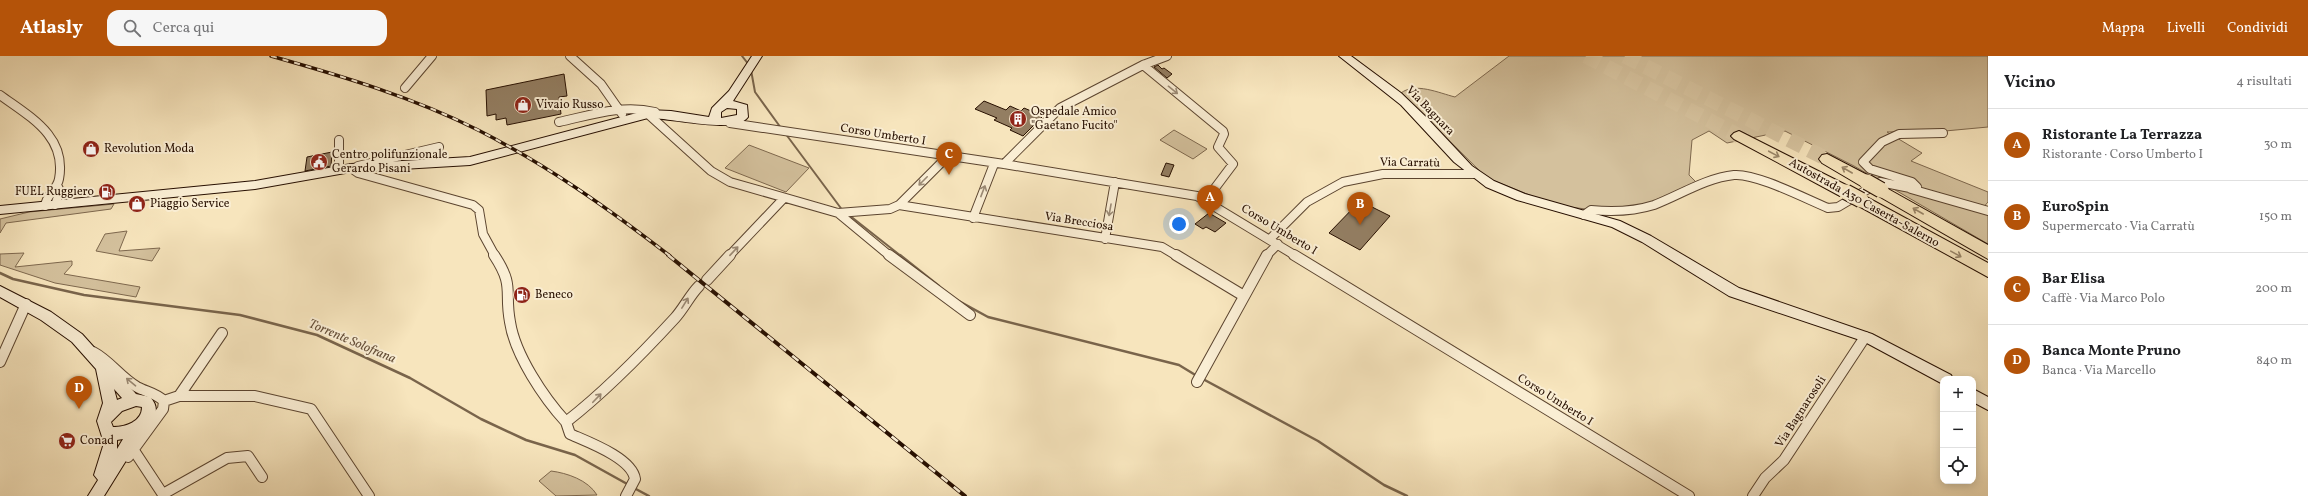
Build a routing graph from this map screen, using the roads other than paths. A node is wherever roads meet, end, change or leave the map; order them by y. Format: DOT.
graph roads {
  1 [pos="432,56"];
  2 [pos="570,56"];
  3 [pos="757,56"];
  4 [pos="1143,56"];
  5 [pos="1167,56"];
  6 [pos="1344,56"];
  7 [pos="1152,62"];
  8 [pos="1143,65"];
  9 [pos="405,88"];
  10 [pos="734,93"];
  11 [pos="0,95"];
  12 [pos="737,104"];
  13 [pos="652,113"];
  14 [pos="718,113"];
  15 [pos="621,114"];
  16 [pos="559,122"];
  17 [pos="745,122"];
  18 [pos="1943,133"];
  19 [pos="1739,136"];
  20 [pos="339,140"];
  21 [pos="439,147"];
  22 [pos="947,157"];
  23 [pos="1827,159"];
  24 [pos="994,164"];
  25 [pos="1004,164"];
  26 [pos="351,168"];
  27 [pos="339,170"];
  28 [pos="375,171"];
  29 [pos="1474,174"];
  30 [pos="1115,182"];
  31 [pos="1911,189"];
  32 [pos="784,198"];
  33 [pos="1206,200"];
  34 [pos="899,205"];
  35 [pos="50,206"];
  36 [pos="0,210"];
  37 [pos="1988,211"];
  38 [pos="840,213"];
  39 [pos="1584,214"];
  40 [pos="973,218"];
  41 [pos="1105,239"];
  42 [pos="1274,241"];
  43 [pos="1988,253"];
  44 [pos="1988,271"];
  45 [pos="0,291"];
  46 [pos="1244,296"];
  47 [pos="26,304"];
  48 [pos="970,315"];
  49 [pos="222,334"];
  50 [pos="1865,337"];
  51 [pos="88,350"];
  52 [pos="0,362"];
  53 [pos="101,366"];
  54 [pos="1941,376"];
  55 [pos="1197,382"];
  56 [pos="179,396"];
  57 [pos="1976,397"];
  58 [pos="162,398"];
  59 [pos="134,400"];
  60 [pos="1988,404"];
  61 [pos="107,416"];
  62 [pos="566,422"];
  63 [pos="145,426"];
  64 [pos="108,432"];
  65 [pos="133,449"];
  66 [pos="262,477"];
  67 [pos="164,495"];
  68 [pos="96,496"];
  69 [pos="102,496"];
  70 [pos="369,496"];
  71 [pos="626,496"];
  72 [pos="1690,496"];
  73 [pos="1753,496"];
  1 -- 9 [label="street"];
  2 -- 15 [label="street"];
  3 -- 10 [label="main road"];
  4 -- 7 [label="street"];
  5 -- 7 [label="street"];
  6 -- 29 [label="main road, Via Bagnara"];
  7 -- 8 [label="street"];
  8 -- 25 [label="street"];
  8 -- 33 [label="street, one-way"];
  10 -- 12 [label="main road"];
  10 -- 14 [label="main road"];
  11 -- 35 [label="street"];
  12 -- 14 [label="main road"];
  12 -- 17 [label="main road"];
  13 -- 14 [label="main road"];
  13 -- 15 [label="main road"];
  13 -- 32 [label="street"];
  14 -- 17 [label="main road"];
  15 -- 16 [label="street"];
  15 -- 28 [label="main road"];
  17 -- 22 [label="street, Corso Umberto I"];
  18 -- 31 [label="street"];
  19 -- 44 [label="highway, Autostrada A30 Caserta-Salerno, one-way, bridge"];
  20 -- 27 [label="street"];
  21 -- 26 [label="street"];
  22 -- 24 [label="street, Corso Umberto I"];
  22 -- 34 [label="street, one-way"];
  43 -- 23 [label="highway, Autostrada A30 Caserta-Salerno, one-way"];
  24 -- 25 [label="street, Corso Umberto I"];
  40 -- 24 [label="street, one-way"];
  25 -- 30 [label="street, Corso Umberto I"];
  26 -- 27 [label="main road"];
  26 -- 28 [label="main road"];
  27 -- 35 [label="main road"];
  28 -- 62 [label="street"];
  29 -- 39 [label="main road, Via Bagnara"];
  29 -- 42 [label="street, Via Carratù"];
  30 -- 33 [label="street, Corso Umberto I"];
  30 -- 41 [label="street, one-way"];
  31 -- 37 [label="street"];
  31 -- 39 [label="street"];
  32 -- 38 [label="street"];
  62 -- 32 [label="street, one-way"];
  33 -- 42 [label="street, Corso Umberto I"];
  34 -- 38 [label="street"];
  34 -- 40 [label="street, Via Brecciosa"];
  35 -- 36 [label="main road"];
  38 -- 48 [label="street"];
  39 -- 50 [label="main road, Via Bagnara"];
  40 -- 41 [label="street, Via Brecciosa"];
  41 -- 46 [label="street, Via Brecciosa"];
  42 -- 46 [label="street, Via Carratù"];
  42 -- 72 [label="street, Corso Umberto I"];
  45 -- 47 [label="main road"];
  46 -- 55 [label="street, Via Carratù"];
  47 -- 51 [label="main road"];
  47 -- 52 [label="street"];
  49 -- 56 [label="street"];
  50 -- 54 [label="main road, Via Bagnara"];
  50 -- 73 [label="street, Via Bagnarosoli"];
  51 -- 53 [label="main road"];
  58 -- 51 [label="street, one-way"];
  53 -- 59 [label="main road"];
  53 -- 61 [label="main road"];
  56 -- 58 [label="street"];
  56 -- 70 [label="street"];
  57 -- 60 [label="main road"];
  58 -- 59 [label="street"];
  58 -- 63 [label="street"];
  59 -- 61 [label="main road"];
  59 -- 63 [label="main road"];
  61 -- 64 [label="main road"];
  62 -- 71 [label="street"];
  63 -- 64 [label="main road"];
  63 -- 65 [label="street"];
  63 -- 68 [label="main road"];
  64 -- 68 [label="main road"];
  65 -- 67 [label="street"];
  65 -- 69 [label="street"];
  66 -- 67 [label="street"];
}
